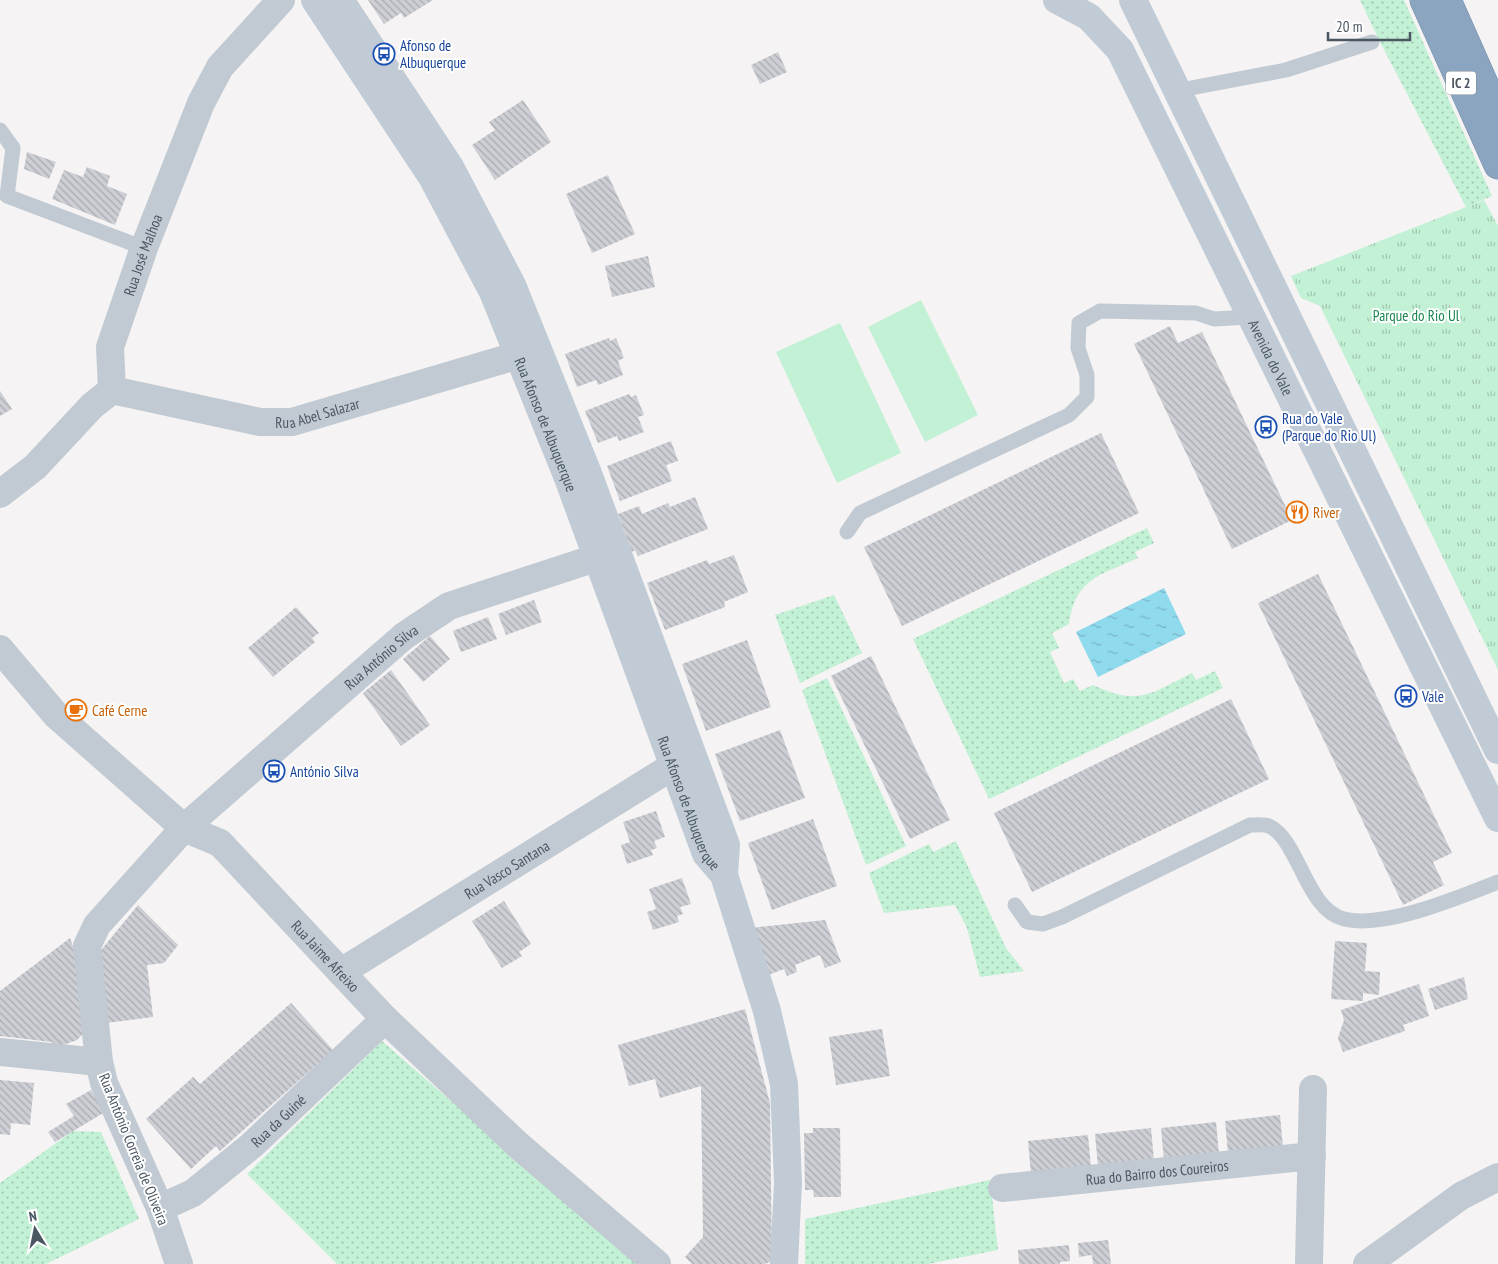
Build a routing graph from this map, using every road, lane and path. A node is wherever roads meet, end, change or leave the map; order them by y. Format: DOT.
graph roads {
  1 [pos="281,0"];
  2 [pos="315,0"];
  3 [pos="340,0"];
  4 [pos="1057,0"];
  5 [pos="1133,0"];
  6 [pos="1424,0"];
  7 [pos="1446,0"];
  8 [pos="1372,42"];
  9 [pos="1178,93"];
  10 [pos="1498,115"];
  11 [pos="0,130"];
  12 [pos="1498,165"];
  13 [pos="144,248"];
  14 [pos="1250,317"];
  15 [pos="519,355"];
  16 [pos="112,390"];
  17 [pos="0,494"];
  18 [pos="847,532"];
  19 [pos="607,554"];
  20 [pos="0,649"];
  21 [pos="1498,750"];
  22 [pos="673,766"];
  23 [pos="1498,818"];
  24 [pos="184,828"];
  25 [pos="724,875"];
  26 [pos="1498,882"];
  27 [pos="1015,905"];
  28 [pos="341,972"];
  29 [pos="385,1019"];
  30 [pos="0,1052"];
  31 [pos="99,1062"];
  32 [pos="1313,1090"];
  33 [pos="1312,1156"];
  34 [pos="1498,1177"];
  35 [pos="1002,1188"];
  36 [pos="160,1208"];
  37 [pos="179,1264"];
  38 [pos="658,1264"];
  39 [pos="784,1264"];
  40 [pos="1309,1264"];
  41 [pos="1368,1264"];
  1 -- 13 [label="street, Rua José Malhoa"];
  2 -- 15 [label="street, Rua Afonso de Albuquerque"];
  3 -- 19 [label="street, Rua Afonso de Albuquerque"];
  4 -- 14 [label="street, Avenida do Vale"];
  5 -- 9 [label="street"];
  6 -- 12 [label="highway, IC 2"];
  7 -- 10 [label="highway, IC 2"];
  8 -- 9 [label="lane"];
  9 -- 21 [label="street"];
  11 -- 13 [label="lane"];
  13 -- 16 [label="street, Rua José Malhoa"];
  14 -- 18 [label="lane"];
  14 -- 23 [label="street, Avenida do Vale"];
  15 -- 16 [label="street, Rua Abel Salazar"];
  15 -- 19 [label="street, Rua Afonso de Albuquerque"];
  16 -- 17 [label="street"];
  19 -- 22 [label="street, Rua Afonso de Albuquerque"];
  19 -- 24 [label="street, Rua António Silva"];
  19 -- 25 [label="street, Rua Afonso de Albuquerque"];
  20 -- 24 [label="street, Rua Jaime Afreixo"];
  22 -- 25 [label="street, Rua Afonso de Albuquerque"];
  22 -- 28 [label="street, Rua Vasco Santana"];
  24 -- 28 [label="street, Rua Jaime Afreixo"];
  24 -- 31 [label="street, Rua António Correia de Oliveira"];
  25 -- 39 [label="street, Rua Afonso de Albuquerque"];
  26 -- 27 [label="lane"];
  28 -- 29 [label="street, Rua Jaime Afreixo"];
  29 -- 36 [label="street, Rua da Guiné"];
  29 -- 38 [label="street, Rua Jaime Afreixo"];
  30 -- 31 [label="street"];
  31 -- 36 [label="street, Rua António Correia de Oliveira"];
  32 -- 33 [label="street"];
  33 -- 35 [label="street, Rua do Bairro dos Coureiros"];
  33 -- 40 [label="street"];
  34 -- 41 [label="street"];
  36 -- 37 [label="street, Rua António Correia de Oliveira"];
}
